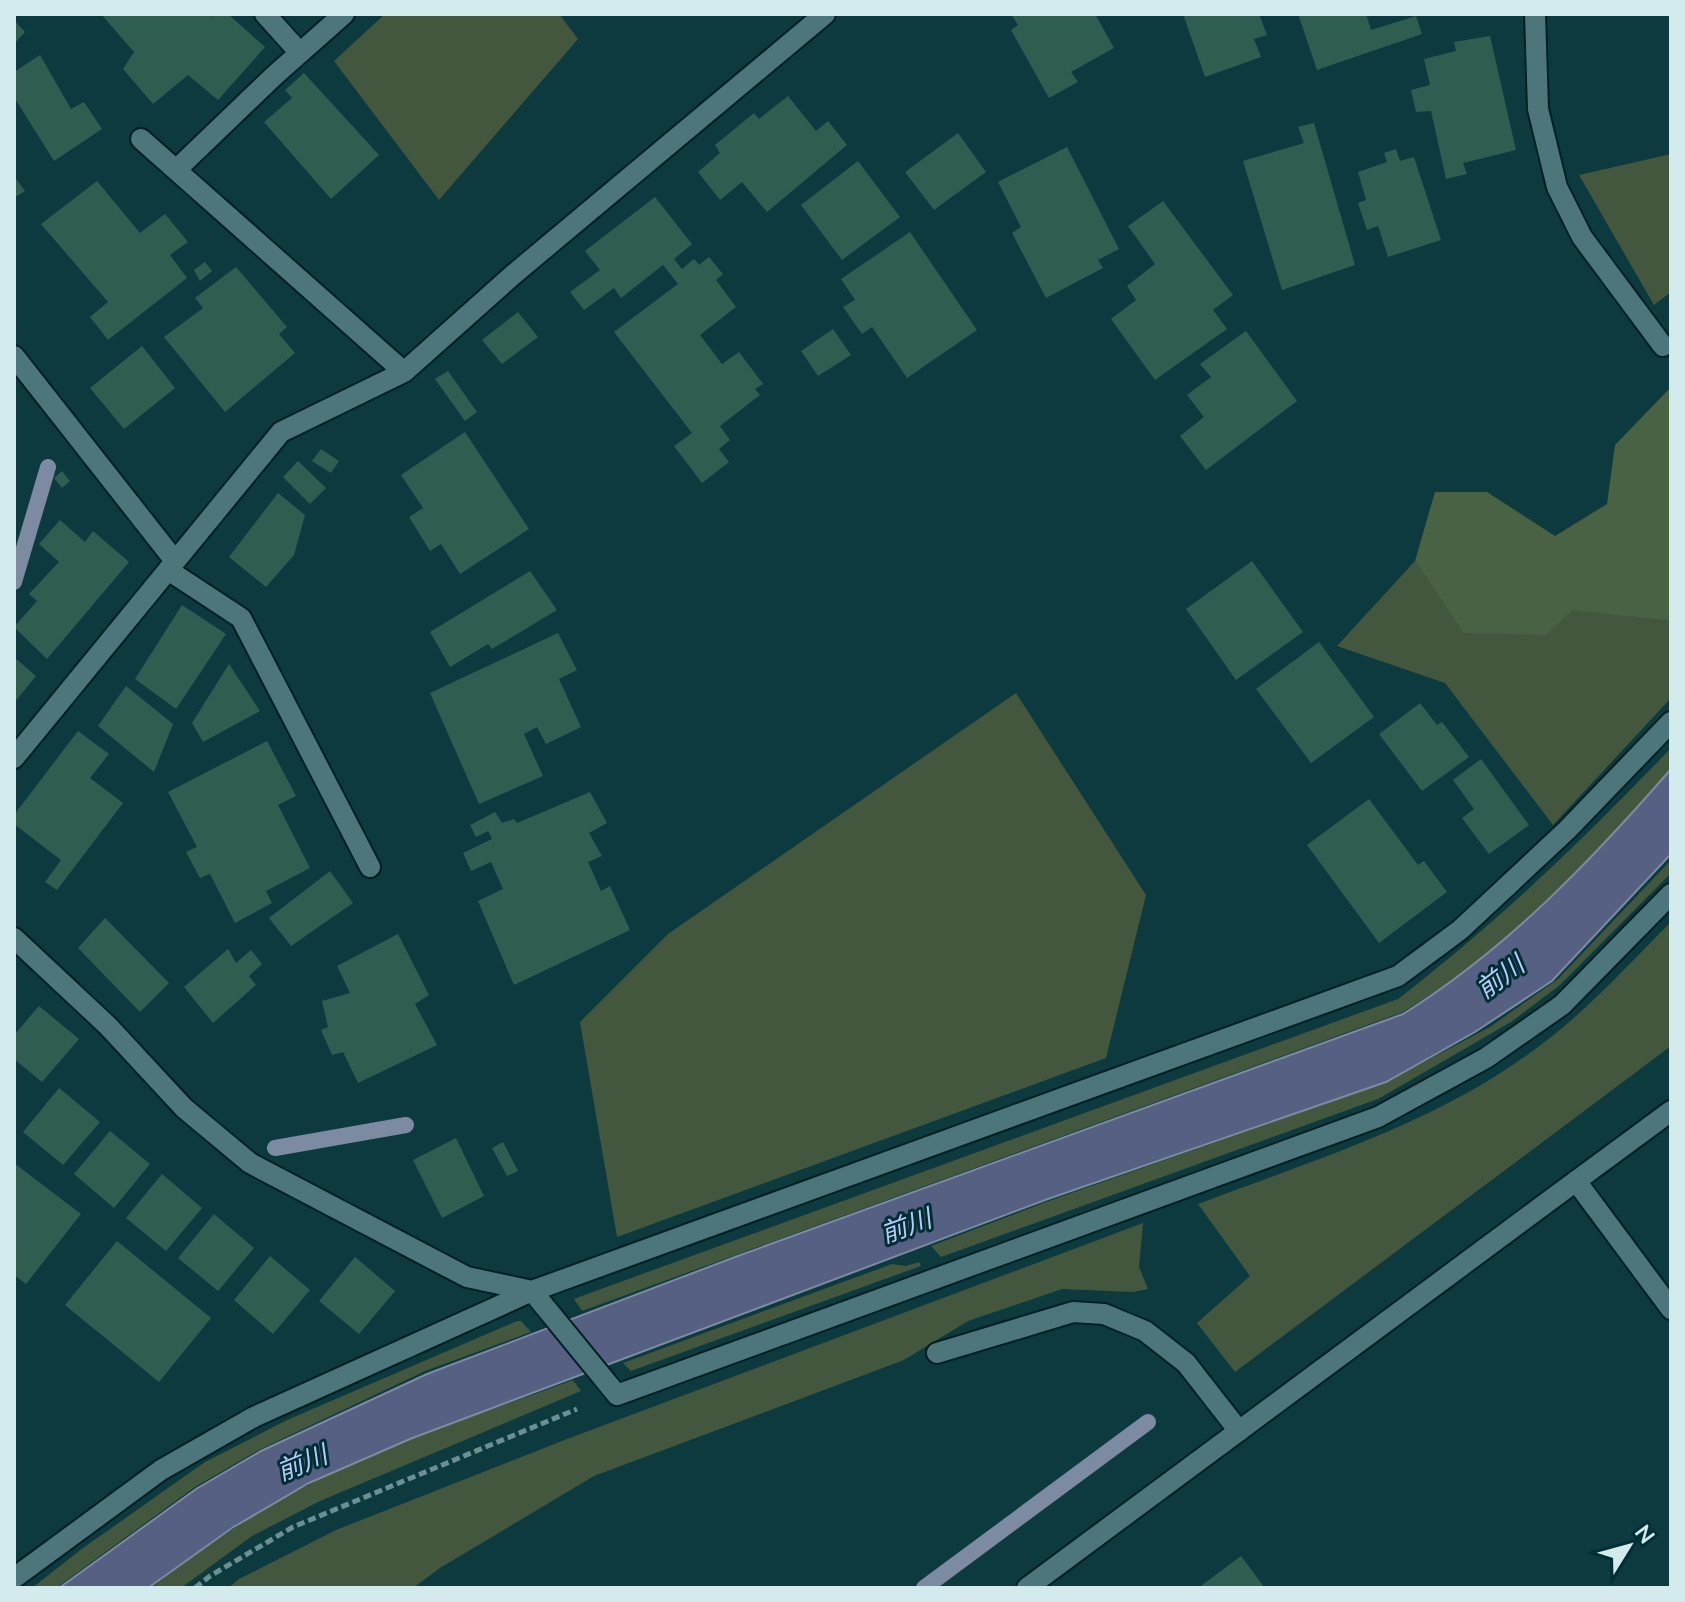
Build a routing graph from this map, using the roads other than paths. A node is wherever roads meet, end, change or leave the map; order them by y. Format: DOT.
graph roads {
  1 [pos="265,14"];
  2 [pos="344,14"];
  3 [pos="825,14"];
  4 [pos="1535,14"];
  5 [pos="300,53"];
  6 [pos="141,139"];
  7 [pos="176,170"];
  8 [pos="1663,346"];
  9 [pos="14,356"];
  10 [pos="404,372"];
  11 [pos="171,565"];
  12 [pos="1671,722"];
  13 [pos="14,758"];
  14 [pos="370,867"];
  15 [pos="1671,894"];
  16 [pos="14,938"];
  17 [pos="1671,1111"];
  18 [pos="1576,1181"];
  19 [pos="532,1291"];
  20 [pos="1671,1309"];
  21 [pos="937,1353"];
  22 [pos="1239,1431"];
  23 [pos="14,1578"];
  24 [pos="1027,1588"];
  1 -- 5 [label="street"];
  2 -- 5 [label="street"];
  3 -- 10 [label="street"];
  4 -- 8 [label="street"];
  5 -- 7 [label="street"];
  6 -- 7 [label="street"];
  7 -- 10 [label="street"];
  9 -- 11 [label="street"];
  10 -- 11 [label="street"];
  11 -- 13 [label="street"];
  11 -- 14 [label="street"];
  12 -- 19 [label="street"];
  15 -- 19 [label="street"];
  16 -- 19 [label="street"];
  17 -- 18 [label="street"];
  18 -- 20 [label="street"];
  18 -- 22 [label="street"];
  19 -- 23 [label="street"];
  21 -- 22 [label="street"];
  22 -- 24 [label="street"];
}
